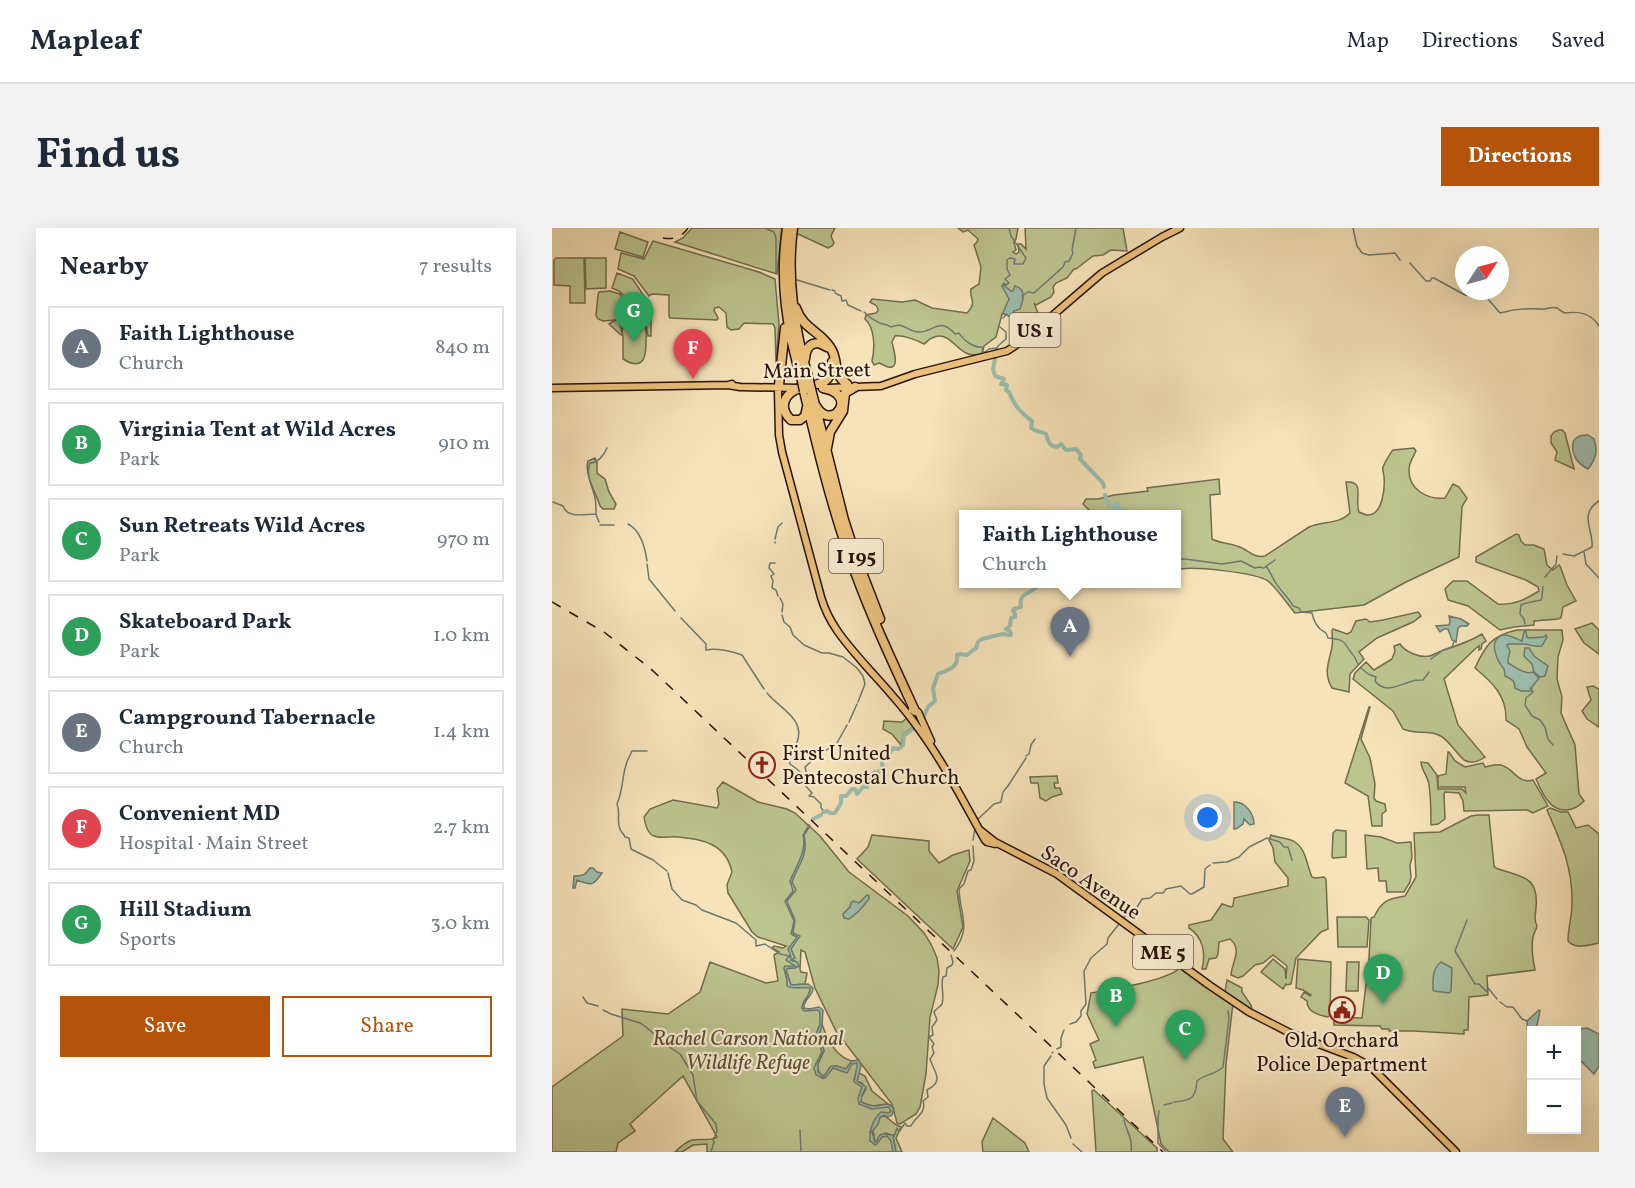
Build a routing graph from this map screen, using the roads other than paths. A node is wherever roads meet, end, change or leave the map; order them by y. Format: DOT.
graph roads {
  1 [pos="787,228"];
  2 [pos="793,228"];
  3 [pos="1180,228"];
  4 [pos="790,268"];
  5 [pos="786,316"];
  6 [pos="804,363"];
  7 [pos="779,385"];
  8 [pos="851,386"];
  9 [pos="552,387"];
  10 [pos="810,387"];
  11 [pos="807,403"];
  12 [pos="827,458"];
  13 [pos="912,712"];
  14 [pos="937,754"];
  15 [pos="1456,1152"];
  1 -- 5 [label="highway, I 195"];
  2 -- 4 [label="highway, I 195"];
  3 -- 8 [label="main road, Main Street / US 1"];
  4 -- 6 [label="highway, I 195"];
  4 -- 8 [label="highway"];
  5 -- 7 [label="highway"];
  5 -- 10 [label="highway, I 195"];
  6 -- 10 [label="highway, I 195"];
  6 -- 10 [label="highway"];
  7 -- 9 [label="main road, Main Street / US 1"];
  7 -- 10 [label="main road, Main Street / US 1"];
  7 -- 10 [label="main road, Main Street / US 1"];
  7 -- 13 [label="main road"];
  8 -- 10 [label="main road, Main Street / US 1"];
  8 -- 12 [label="highway"];
  10 -- 11 [label="highway, I 195"];
  10 -- 11 [label="highway"];
  10 -- 12 [label="highway, I 195"];
  11 -- 13 [label="highway, I 195"];
  12 -- 13 [label="highway, I 195"];
  13 -- 14 [label="main road, ME 5"];
  13 -- 14 [label="main road, ME 5"];
  14 -- 15 [label="main road, Saco Avenue / ME 5"];
}
